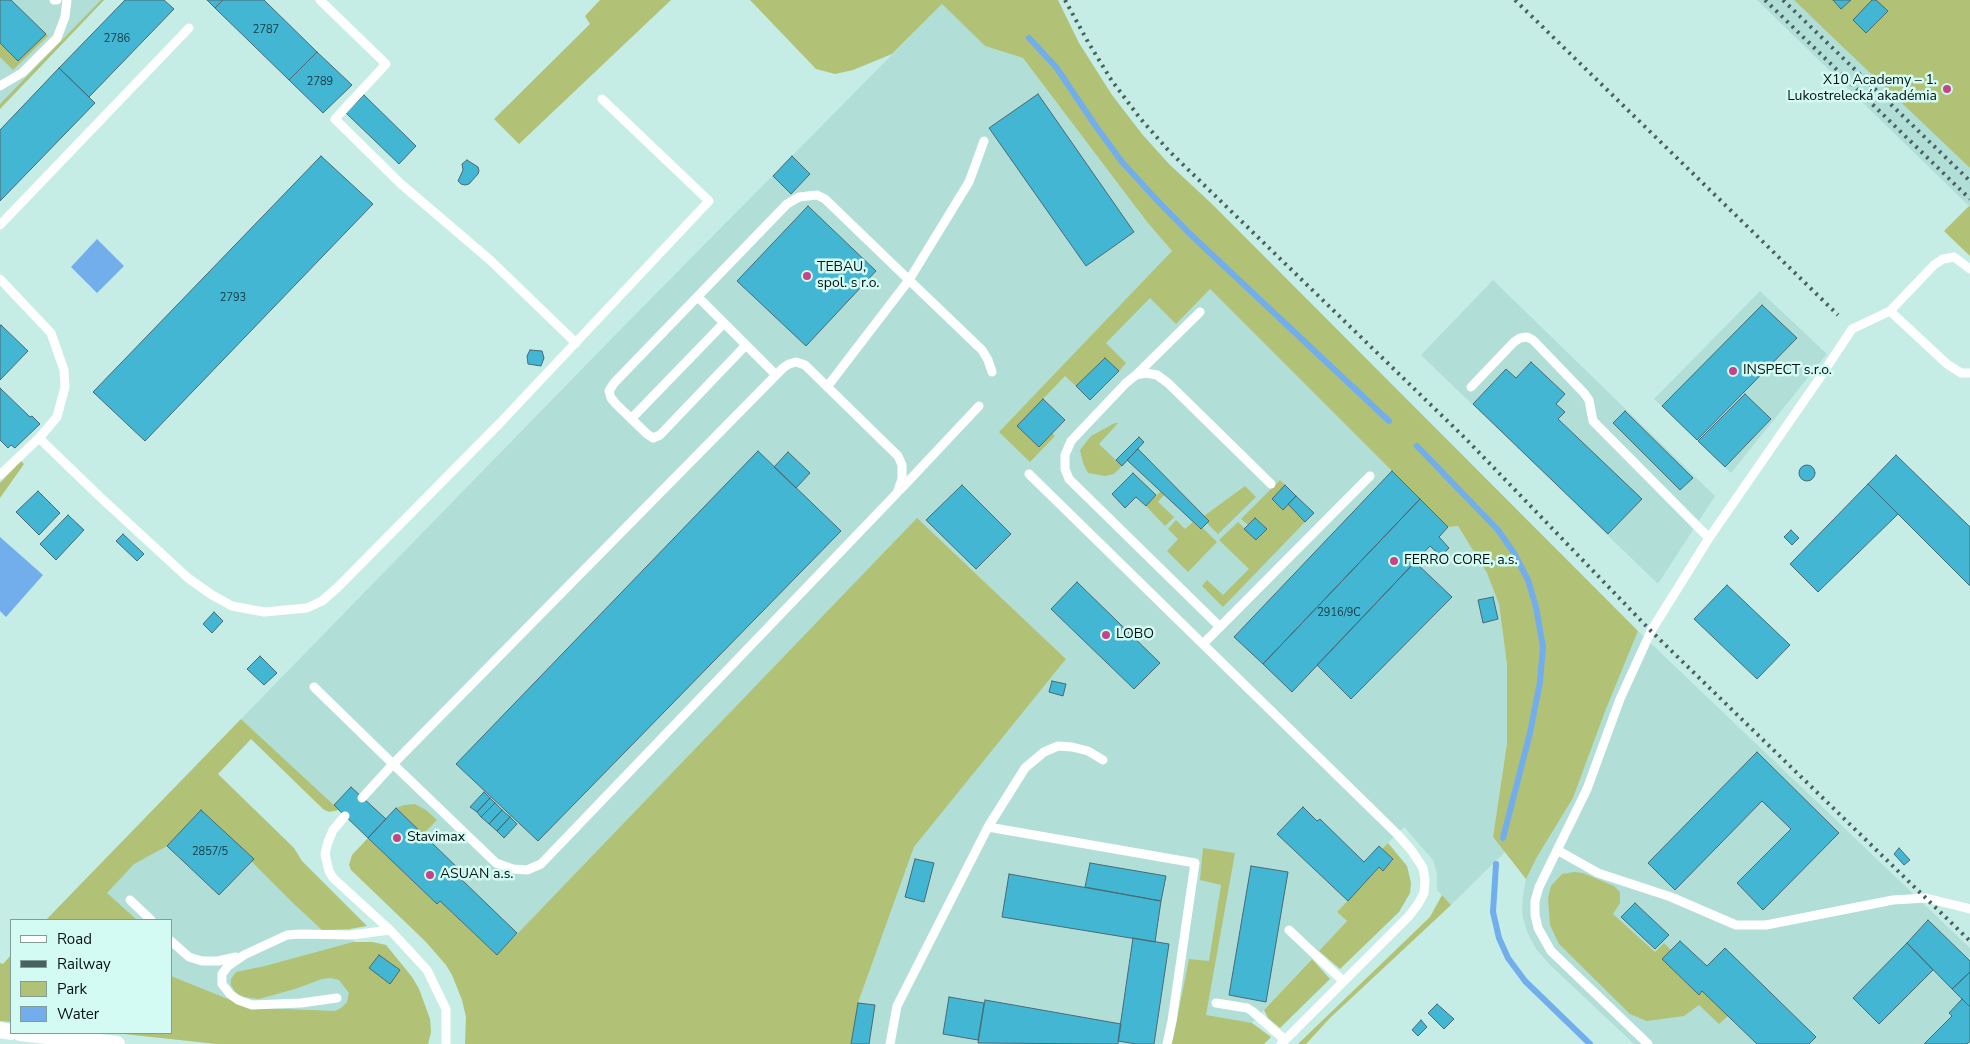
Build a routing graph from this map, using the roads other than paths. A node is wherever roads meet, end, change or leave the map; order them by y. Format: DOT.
graph roads {
  1 [pos="67,0"];
  2 [pos="320,0"];
  3 [pos="189,28"];
  4 [pos="0,86"];
  5 [pos="602,99"];
  6 [pos="984,142"];
  7 [pos="0,225"];
  8 [pos="1970,269"];
  9 [pos="0,279"];
  10 [pos="909,280"];
  11 [pos="698,297"];
  12 [pos="1890,311"];
  13 [pos="1200,312"];
  14 [pos="724,323"];
  15 [pos="576,343"];
  16 [pos="746,345"];
  17 [pos="992,372"];
  18 [pos="1970,372"];
  19 [pos="776,375"];
  20 [pos="1136,375"];
  21 [pos="827,387"];
  22 [pos="1471,387"];
  23 [pos="979,406"];
  24 [pos="631,419"];
  25 [pos="39,438"];
  26 [pos="1029,474"];
  27 [pos="0,475"];
  28 [pos="1370,476"];
  29 [pos="1271,484"];
  30 [pos="897,494"];
  31 [pos="1709,538"];
  32 [pos="1220,627"];
  33 [pos="1203,644"];
  34 [pos="314,687"];
  35 [pos="1103,760"];
  36 [pos="393,764"];
  37 [pos="362,798"];
  38 [pos="345,816"];
  39 [pos="988,827"];
  40 [pos="1557,850"];
  41 [pos="130,900"];
  42 [pos="1970,908"];
  43 [pos="149,919"];
  44 [pos="390,930"];
  45 [pos="1289,930"];
  46 [pos="172,942"];
  47 [pos="244,955"];
  48 [pos="1343,981"];
  49 [pos="337,998"];
  50 [pos="1216,1003"];
  51 [pos="29,1034"];
  52 [pos="1283,1042"];
  53 [pos="117,1044"];
  54 [pos="446,1044"];
  55 [pos="890,1044"];
  56 [pos="1167,1044"];
  57 [pos="1648,1044"];
  1 -- 4 [label="lane"];
  2 -- 15 [label="lane"];
  3 -- 7 [label="lane"];
  5 -- 15 [label="lane"];
  6 -- 10 [label="lane"];
  8 -- 12 [label="lane"];
  9 -- 25 [label="lane"];
  10 -- 11 [label="lane"];
  10 -- 17 [label="lane"];
  10 -- 21 [label="lane"];
  11 -- 14 [label="lane"];
  11 -- 24 [label="lane"];
  12 -- 18 [label="lane"];
  12 -- 31 [label="lane"];
  13 -- 20 [label="lane"];
  14 -- 16 [label="lane"];
  14 -- 24 [label="lane"];
  15 -- 25 [label="lane"];
  16 -- 19 [label="lane"];
  16 -- 24 [label="lane"];
  19 -- 21 [label="lane"];
  19 -- 36 [label="lane"];
  20 -- 29 [label="lane"];
  20 -- 32 [label="lane"];
  21 -- 30 [label="lane"];
  22 -- 31 [label="lane"];
  23 -- 30 [label="lane"];
  25 -- 27 [label="lane"];
  26 -- 33 [label="lane"];
  28 -- 32 [label="lane"];
  30 -- 36 [label="lane"];
  31 -- 40 [label="lane"];
  32 -- 33 [label="lane"];
  33 -- 48 [label="lane"];
  34 -- 36 [label="lane"];
  35 -- 39 [label="lane"];
  36 -- 37 [label="lane"];
  38 -- 44 [label="lane"];
  39 -- 55 [label="lane"];
  39 -- 56 [label="lane"];
  40 -- 42 [label="lane"];
  40 -- 57 [label="lane"];
  41 -- 43 [label="lane"];
  44 -- 47 [label="lane"];
  44 -- 54 [label="lane"];
  45 -- 48 [label="lane"];
  46 -- 47 [label="lane"];
  47 -- 49 [label="lane"];
  48 -- 52 [label="lane"];
  50 -- 52 [label="lane"];
  51 -- 53 [label="street"];
}
